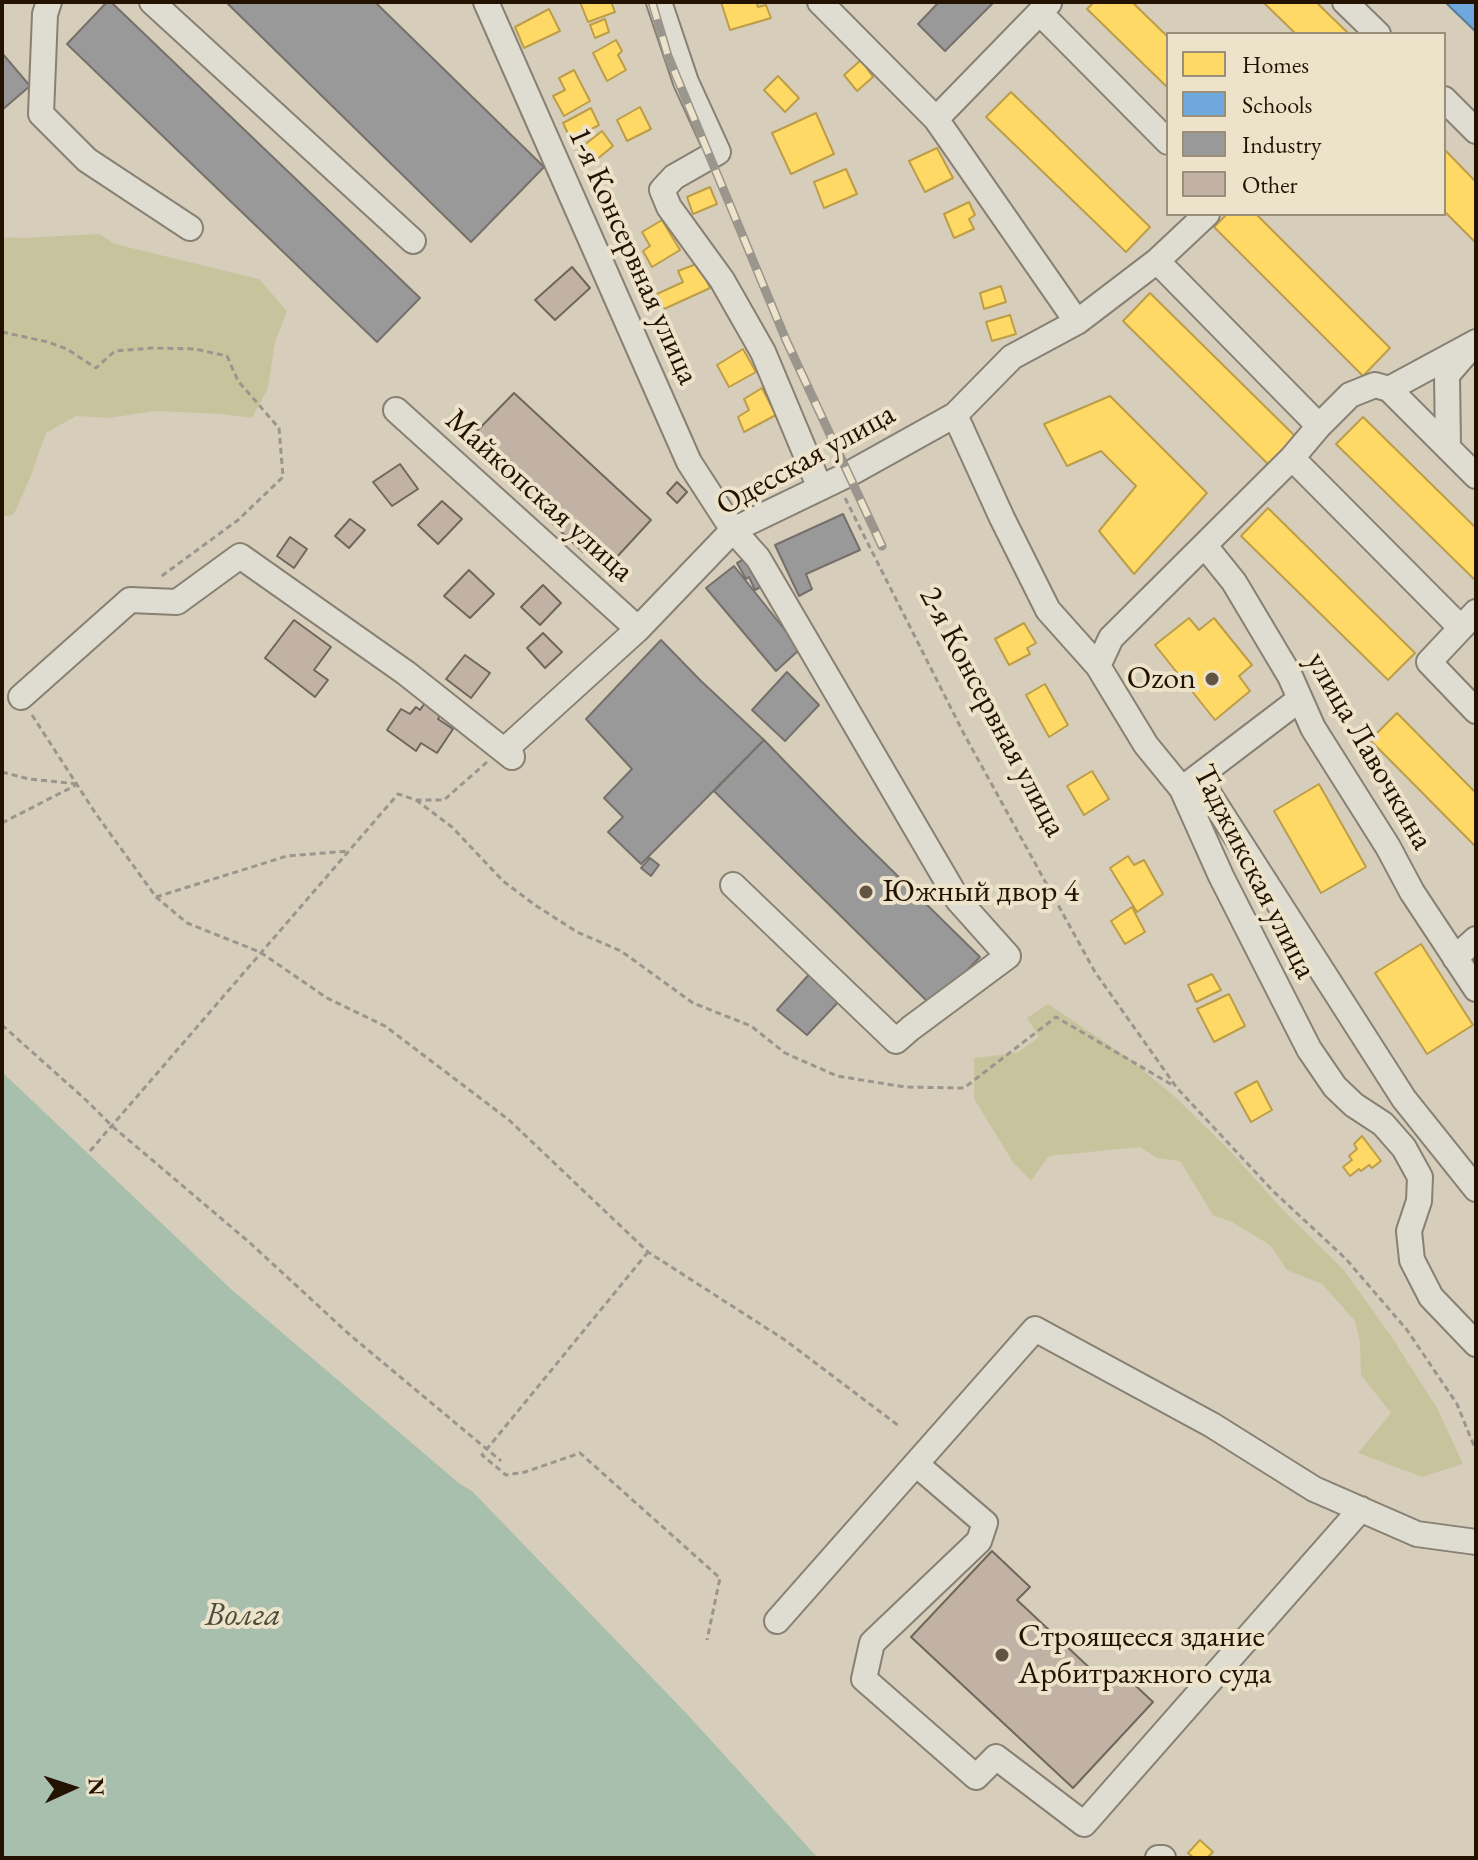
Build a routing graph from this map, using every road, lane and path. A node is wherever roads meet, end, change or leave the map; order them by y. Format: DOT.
graph roads {
  1 [pos="49,2"];
  2 [pos="152,2"];
  3 [pos="486,2"];
  4 [pos="659,2"];
  5 [pos="820,2"];
  6 [pos="1345,2"];
  7 [pos="1045,8"];
  8 [pos="1376,32"];
  9 [pos="1446,101"];
  10 [pos="936,119"];
  11 [pos="1476,131"];
  12 [pos="1166,140"];
  13 [pos="1205,216"];
  14 [pos="190,228"];
  15 [pos="413,241"];
  16 [pos="1157,261"];
  17 [pos="1077,322"];
  18 [pos="2,332"];
  19 [pos="1474,344"];
  20 [pos="1389,389"];
  21 [pos="396,410"];
  22 [pos="955,415"];
  23 [pos="1319,426"];
  24 [pos="1448,446"];
  25 [pos="1292,458"];
  26 [pos="1476,476"];
  27 [pos="828,484"];
  28 [pos="733,530"];
  29 [pos="1205,546"];
  30 [pos="130,600"];
  31 [pos="1468,620"];
  32 [pos="638,629"];
  33 [pos="1098,666"];
  34 [pos="21,697"];
  35 [pos="1300,699"];
  36 [pos="1476,711"];
  37 [pos="502,749"];
  38 [pos="2,772"];
  39 [pos="1190,783"];
  40 [pos="78,784"];
  41 [pos="416,800"];
  42 [pos="2,823"];
  43 [pos="349,851"];
  44 [pos="733,885"];
  45 [pos="156,897"];
  46 [pos="1476,939"];
  47 [pos="1455,958"];
  48 [pos="1476,989"];
  49 [pos="2,1025"];
  50 [pos="1177,1088"];
  51 [pos="112,1126"];
  52 [pos="90,1151"];
  53 [pos="1476,1189"];
  54 [pos="648,1252"];
  55 [pos="1476,1344"];
  56 [pos="899,1426"];
  57 [pos="1476,1451"];
  58 [pos="501,1461"];
  59 [pos="916,1464"];
  60 [pos="1361,1509"];
  61 [pos="1476,1542"];
  62 [pos="777,1621"];
  63 [pos="707,1640"];
  1 -- 14 [label="street"];
  2 -- 15 [label="street"];
  3 -- 28 [label="street, 1-я Консервная улица"];
  4 -- 27 [label="street"];
  5 -- 10 [label="street"];
  6 -- 8 [label="street"];
  7 -- 10 [label="street"];
  7 -- 12 [label="street"];
  9 -- 11 [label="street"];
  10 -- 17 [label="street"];
  13 -- 16 [label="street, Одесская улица"];
  16 -- 17 [label="street, Одесская улица"];
  16 -- 23 [label="street"];
  17 -- 22 [label="street, Одесская улица"];
  18 -- 30 [label="path"];
  19 -- 20 [label="street"];
  19 -- 24 [label="street"];
  20 -- 23 [label="street"];
  20 -- 24 [label="street"];
  21 -- 32 [label="street, Майкопская улица"];
  22 -- 27 [label="street, Одесская улица"];
  22 -- 33 [label="street, Таджикская улица"];
  23 -- 25 [label="street"];
  24 -- 26 [label="street"];
  25 -- 29 [label="street"];
  25 -- 31 [label="street"];
  27 -- 28 [label="street, Одесская улица"];
  27 -- 50 [label="path, 2-я Консервная улица"];
  28 -- 32 [label="street, Одесская улица"];
  28 -- 44 [label="street, 1-я Консервная улица"];
  29 -- 33 [label="street"];
  29 -- 35 [label="street, улица Лавочкина"];
  30 -- 34 [label="street"];
  30 -- 37 [label="street"];
  31 -- 36 [label="street"];
  32 -- 37 [label="street, Одесская улица"];
  33 -- 39 [label="street, Таджикская улица"];
  34 -- 40 [label="path"];
  35 -- 39 [label="street"];
  35 -- 47 [label="street, улица Лавочкина"];
  37 -- 41 [label="path"];
  38 -- 40 [label="path"];
  39 -- 53 [label="street"];
  39 -- 55 [label="street, Таджикская улица"];
  40 -- 42 [label="path"];
  40 -- 45 [label="path"];
  41 -- 43 [label="path"];
  41 -- 50 [label="path"];
  43 -- 45 [label="path"];
  43 -- 51 [label="path"];
  45 -- 54 [label="path"];
  46 -- 47 [label="street"];
  47 -- 48 [label="street, улица Лавочкина"];
  49 -- 51 [label="path"];
  50 -- 57 [label="path"];
  51 -- 52 [label="path"];
  51 -- 58 [label="path"];
  54 -- 56 [label="path"];
  54 -- 63 [label="path"];
  59 -- 60 [label="street"];
  59 -- 60 [label="street"];
  59 -- 62 [label="street"];
  60 -- 61 [label="street"];
}
